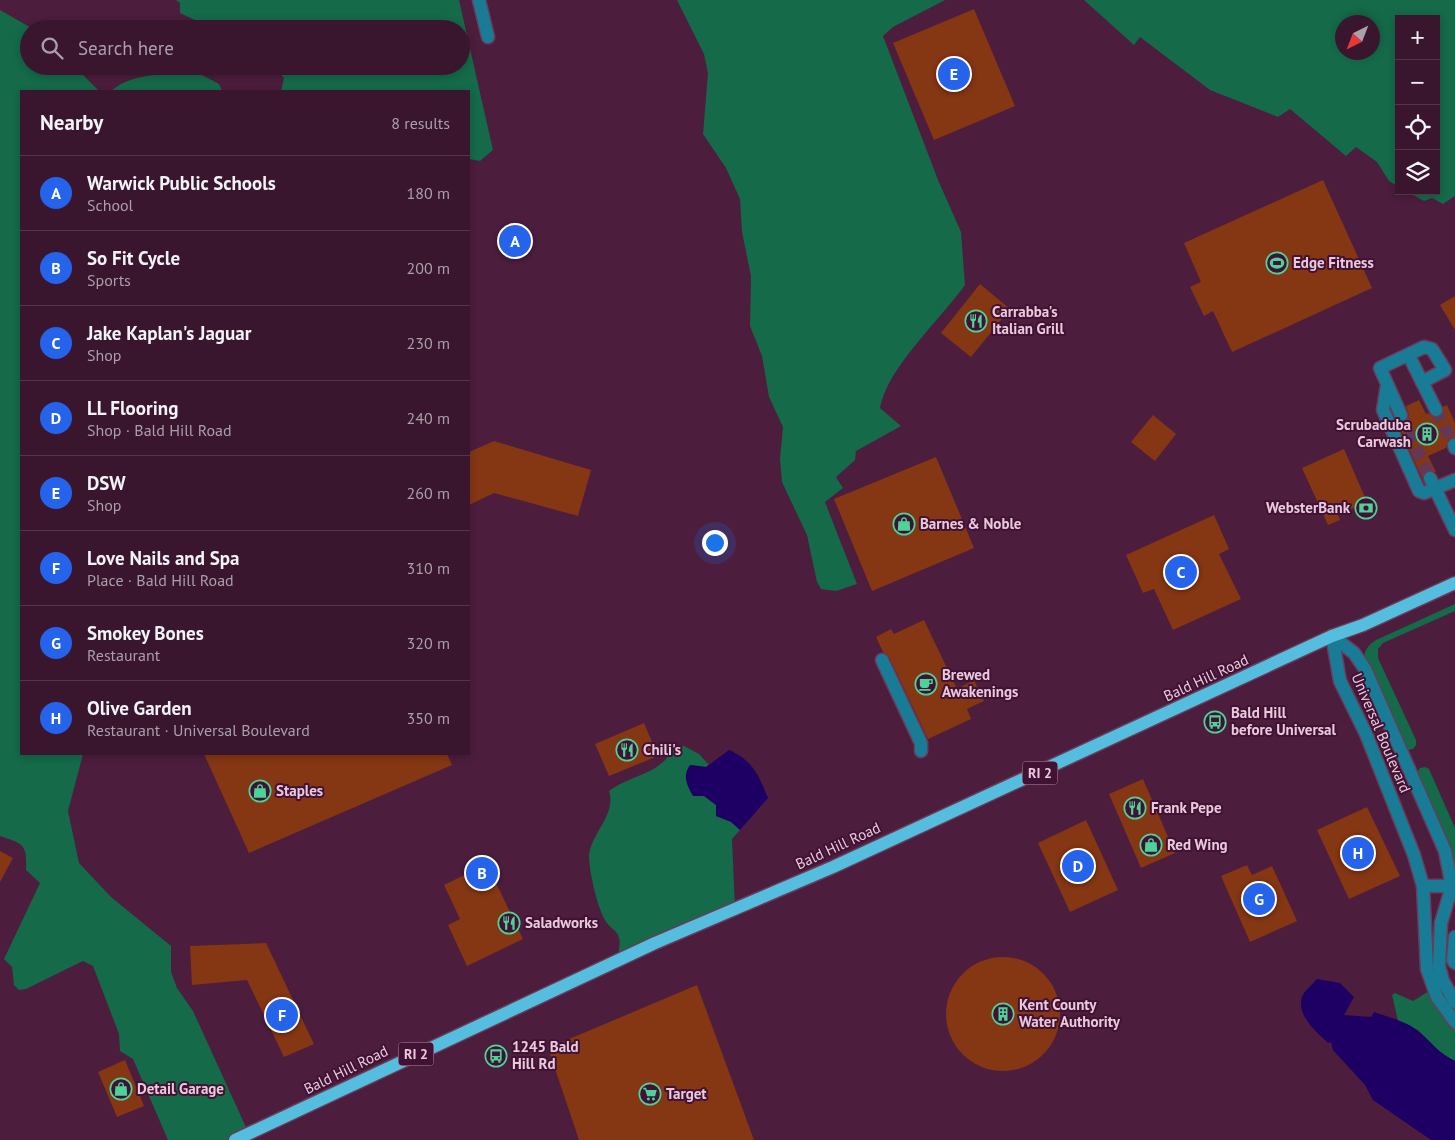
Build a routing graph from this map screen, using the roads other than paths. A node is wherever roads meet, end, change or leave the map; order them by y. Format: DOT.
graph roads {
  1 [pos="479,0"];
  2 [pos="488,37"];
  3 [pos="1412,362"];
  4 [pos="1422,382"];
  5 [pos="1387,385"];
  6 [pos="1436,410"];
  7 [pos="1402,415"];
  8 [pos="1430,478"];
  9 [pos="1455,480"];
  10 [pos="1436,490"];
  11 [pos="1450,508"];
  12 [pos="1455,530"];
  13 [pos="1455,583"];
  14 [pos="1332,636"];
  15 [pos="882,660"];
  16 [pos="921,750"];
  17 [pos="1423,886"];
  18 [pos="1454,886"];
  19 [pos="1424,901"];
  20 [pos="1451,903"];
  21 [pos="1455,937"];
  22 [pos="1455,963"];
  23 [pos="1455,1002"];
  24 [pos="1455,1022"];
  25 [pos="235,1140"];
  1 -- 2 [label="street"];
  3 -- 4 [label="street"];
  4 -- 5 [label="street"];
  4 -- 6 [label="street"];
  5 -- 7 [label="street"];
  5 -- 10 [label="street"];
  8 -- 10 [label="street"];
  9 -- 10 [label="street"];
  10 -- 11 [label="street"];
  11 -- 12 [label="street"];
  13 -- 14 [label="main road, Bald Hill Road / RI 2"];
  14 -- 17 [label="street, Universal Boulevard"];
  14 -- 18 [label="street, Universal Boulevard"];
  14 -- 25 [label="main road, Bald Hill Road / RI 2"];
  15 -- 16 [label="street"];
  17 -- 18 [label="street"];
  17 -- 19 [label="street, Universal Boulevard"];
  18 -- 20 [label="street, Universal Boulevard"];
  19 -- 20 [label="street"];
  19 -- 24 [label="street, Universal Boulevard"];
  20 -- 23 [label="street, Universal Boulevard"];
  21 -- 22 [label="street"];
}
